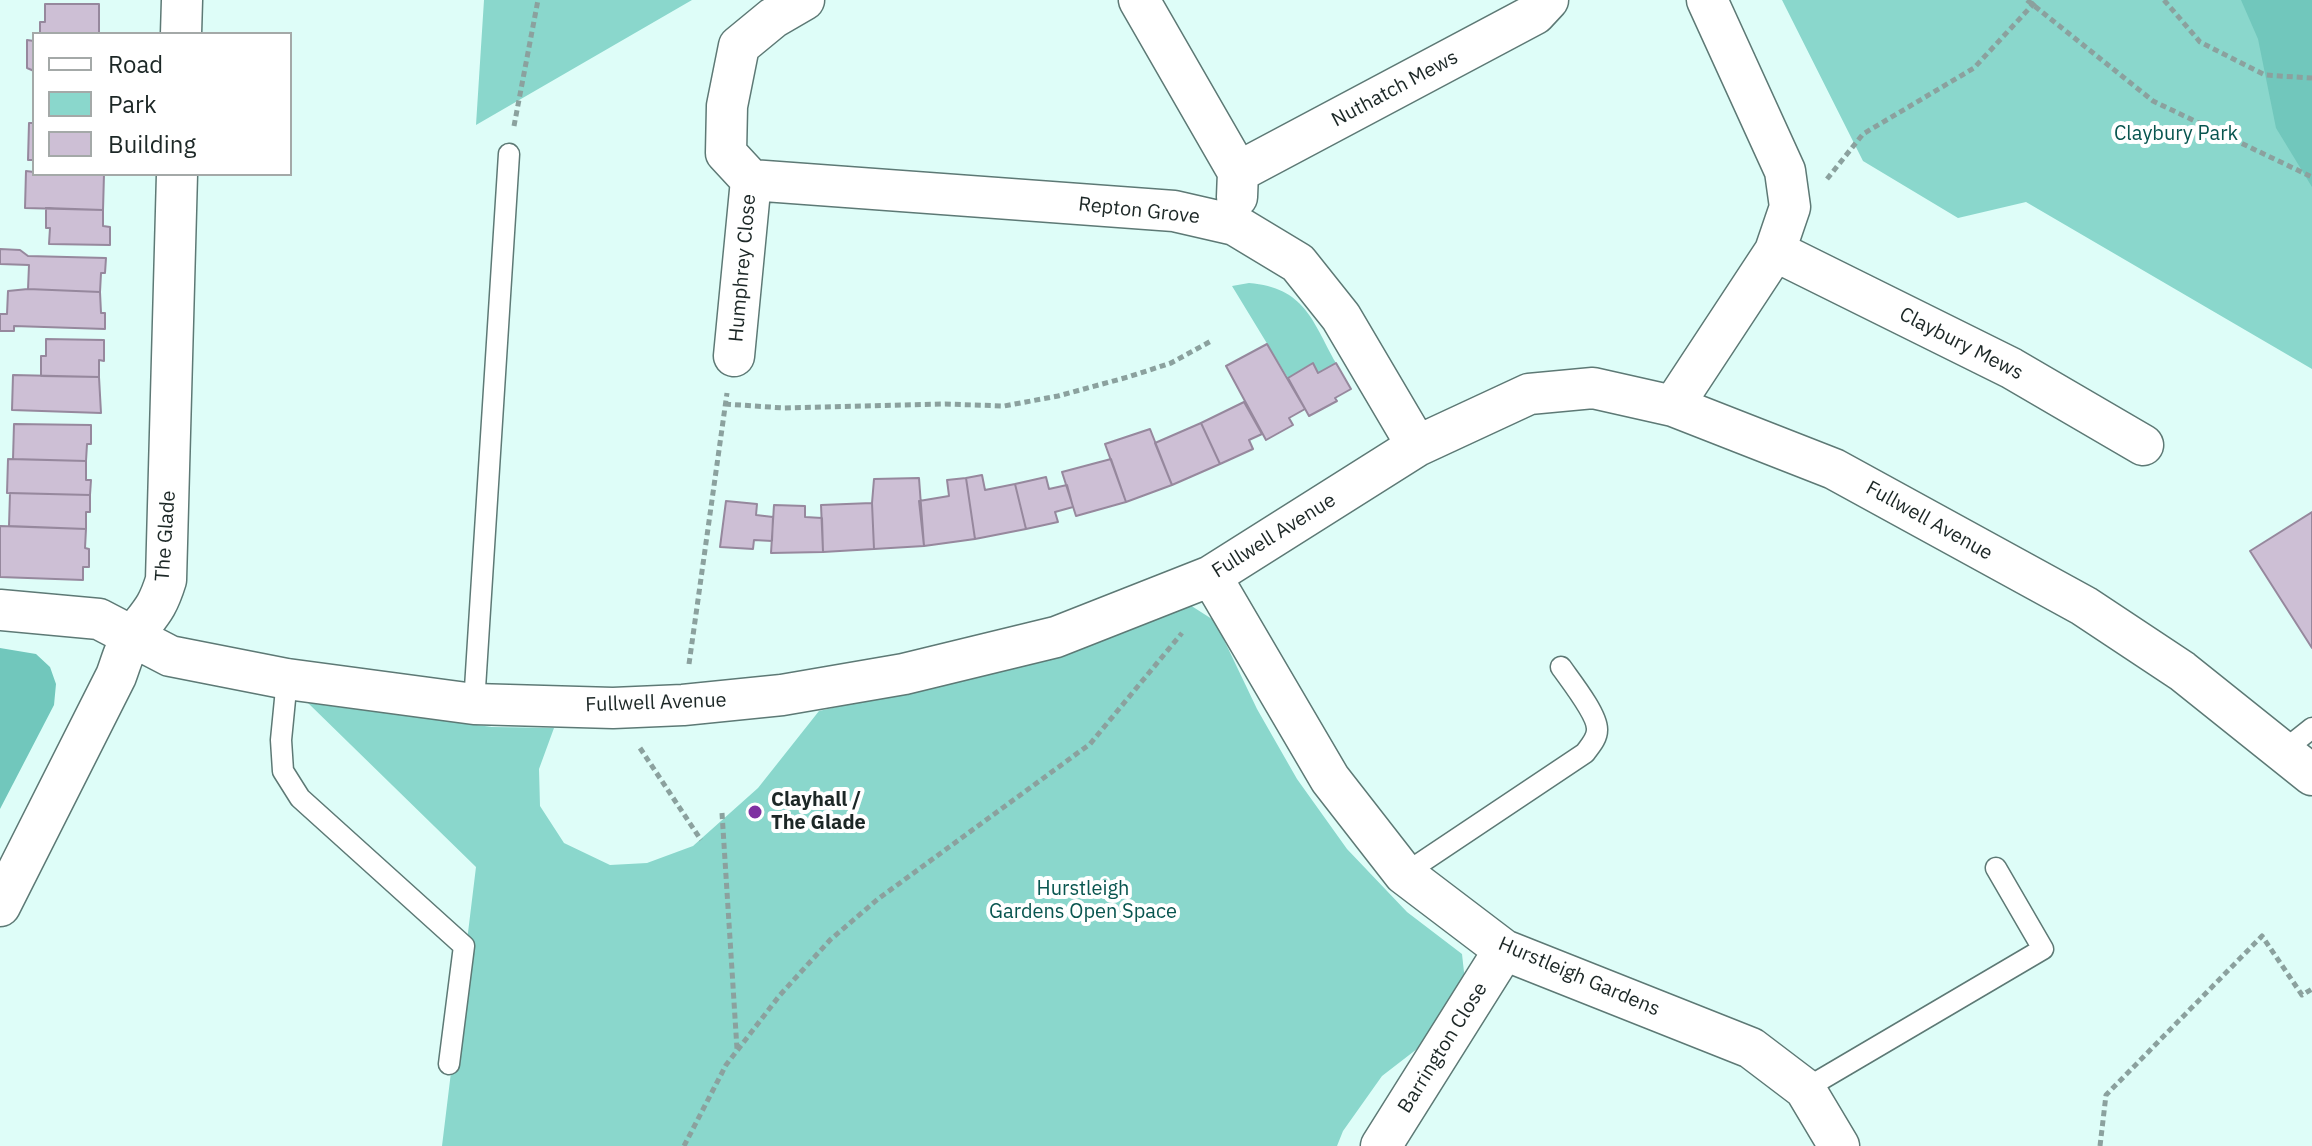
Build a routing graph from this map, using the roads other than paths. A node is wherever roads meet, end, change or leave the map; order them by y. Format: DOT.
graph roads {
  1 [pos="182,0"];
  2 [pos="804,0"];
  3 [pos="1139,0"];
  4 [pos="1548,0"];
  5 [pos="1707,0"];
  6 [pos="181,32"];
  7 [pos="509,154"];
  8 [pos="1238,172"];
  9 [pos="177,176"];
  10 [pos="751,180"];
  11 [pos="1235,225"];
  12 [pos="1775,251"];
  13 [pos="734,356"];
  14 [pos="1673,406"];
  15 [pos="2143,445"];
  16 [pos="1417,446"];
  17 [pos="1211,576"];
  18 [pos="0,610"];
  19 [pos="132,637"];
  20 [pos="1561,667"];
  21 [pos="287,679"];
  22 [pos="474,704"];
  23 [pos="2302,751"];
  24 [pos="1996,868"];
  25 [pos="1404,874"];
  26 [pos="0,906"];
  27 [pos="1504,950"];
  28 [pos="449,1064"];
  29 [pos="1805,1089"];
  30 [pos="1381,1146"];
  31 [pos="1839,1146"];
  1 -- 6 [label="street"];
  2 -- 10 [label="street"];
  3 -- 8 [label="street"];
  4 -- 8 [label="street, Nuthatch Mews"];
  5 -- 12 [label="street"];
  7 -- 22 [label="lane"];
  8 -- 11 [label="street"];
  9 -- 19 [label="street, The Glade"];
  10 -- 11 [label="street, Repton Grove"];
  10 -- 13 [label="street, Humphrey Close"];
  11 -- 16 [label="street, Repton Grove"];
  12 -- 14 [label="street"];
  12 -- 15 [label="street, Claybury Mews"];
  14 -- 16 [label="street, Fullwell Avenue"];
  14 -- 23 [label="street, Fullwell Avenue"];
  16 -- 17 [label="street, Fullwell Avenue"];
  17 -- 22 [label="street, Fullwell Avenue"];
  17 -- 25 [label="street, Hurstleigh Gardens"];
  18 -- 19 [label="street, Fullwell Avenue"];
  19 -- 21 [label="street, Fullwell Avenue"];
  19 -- 26 [label="street, The Glade"];
  20 -- 25 [label="lane"];
  21 -- 22 [label="street, Fullwell Avenue"];
  21 -- 28 [label="lane"];
  24 -- 29 [label="lane"];
  25 -- 27 [label="street, Hurstleigh Gardens"];
  27 -- 29 [label="street, Hurstleigh Gardens"];
  27 -- 30 [label="street, Barrington Close"];
  29 -- 31 [label="street, Hurstleigh Gardens"];
}
